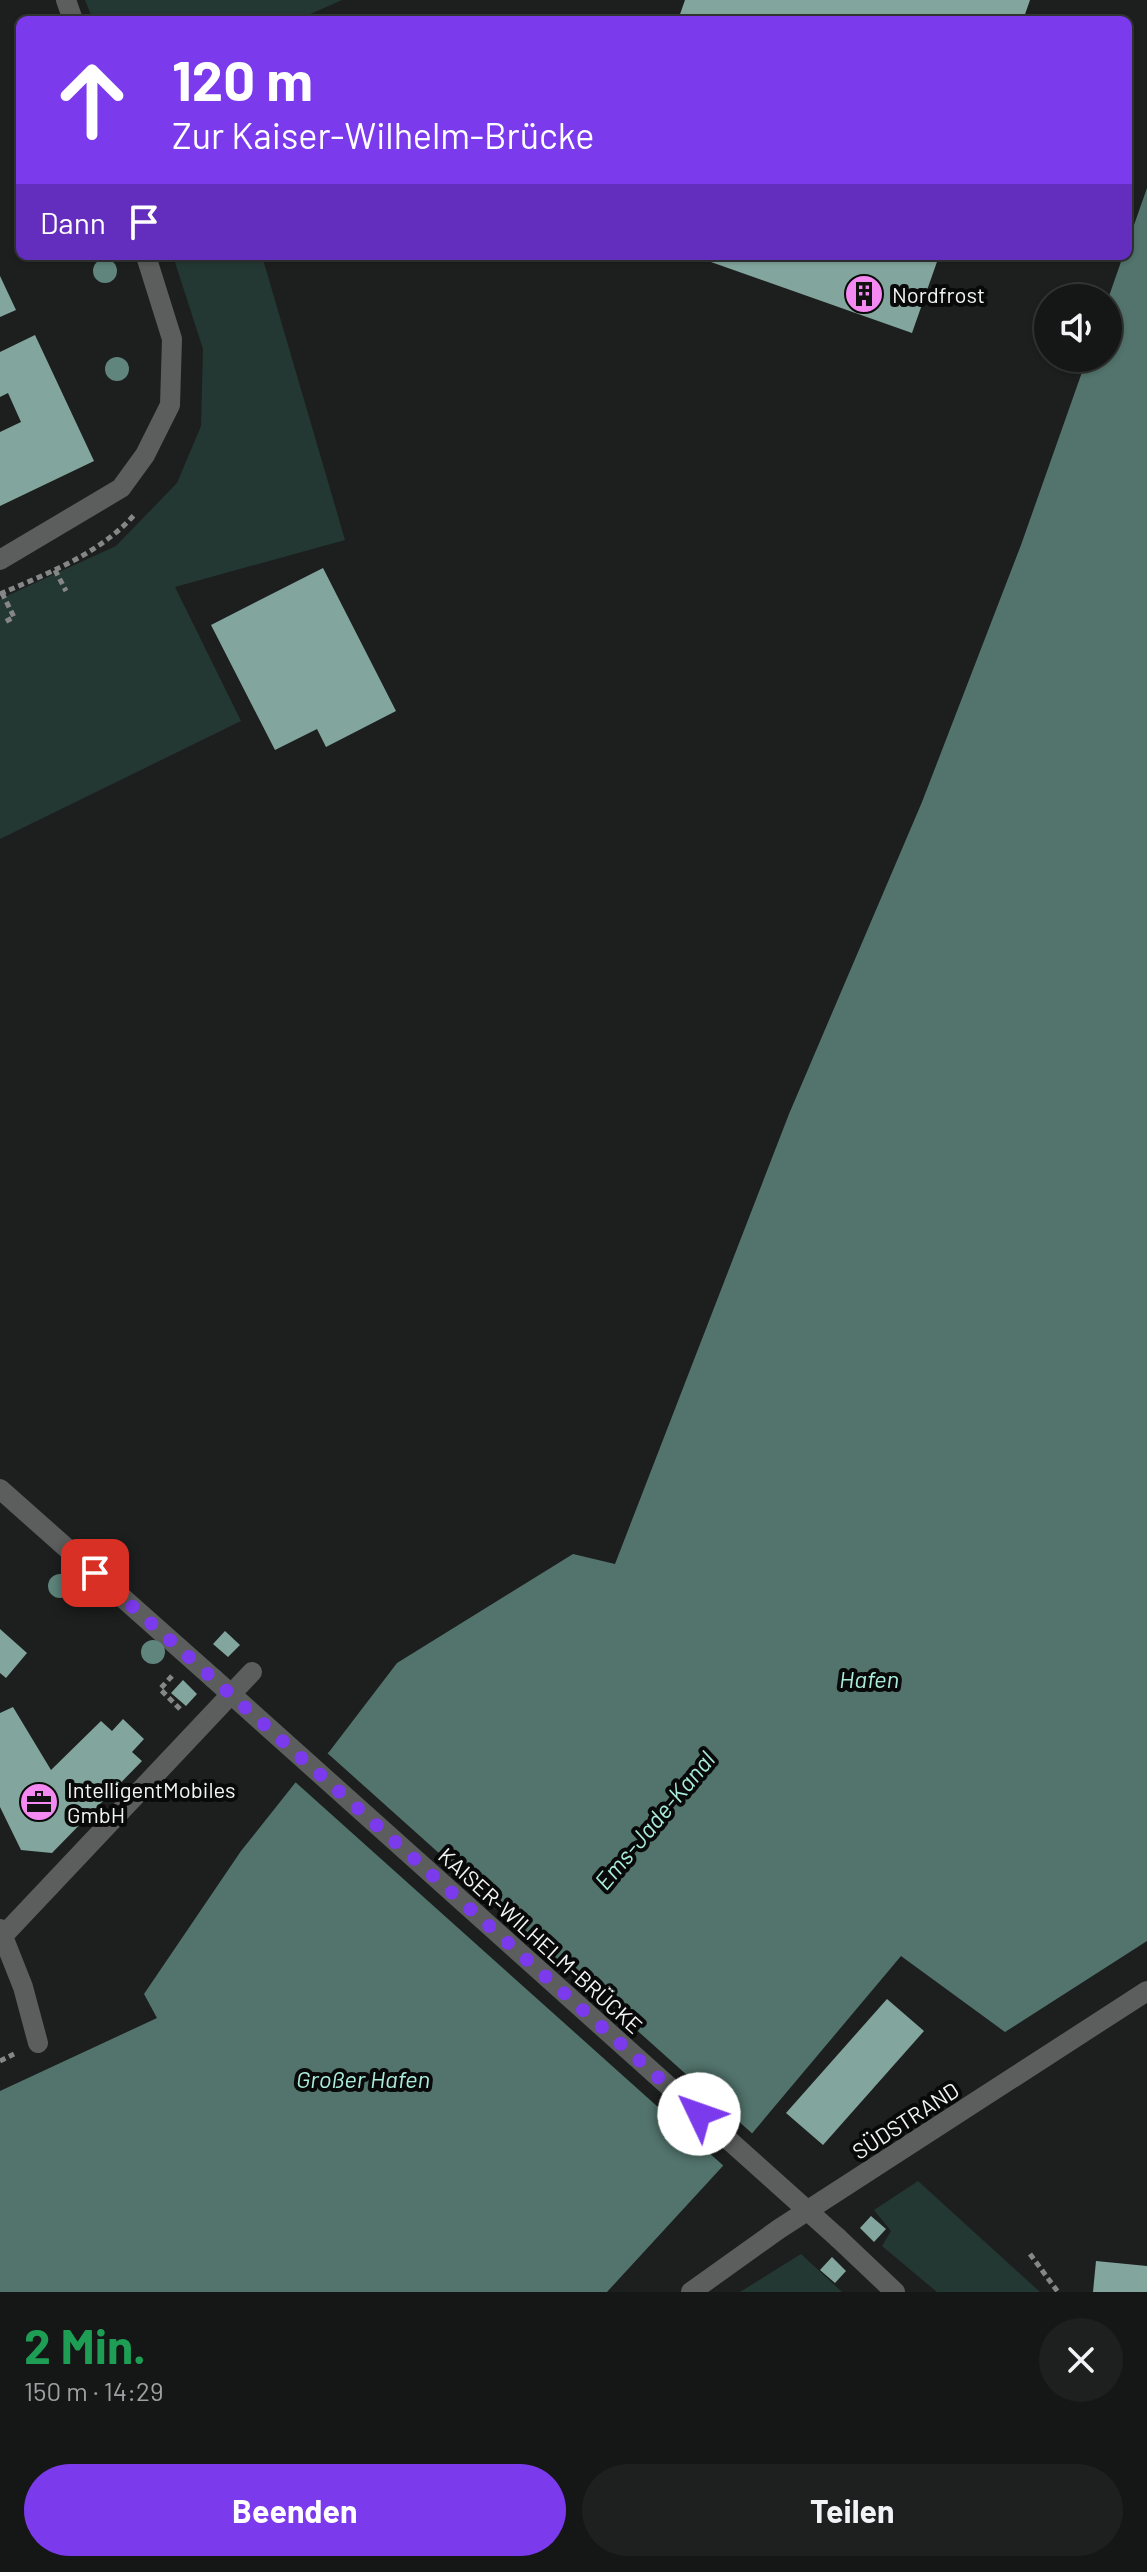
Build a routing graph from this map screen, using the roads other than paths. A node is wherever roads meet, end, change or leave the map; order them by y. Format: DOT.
graph roads {
  1 [pos="147,260"];
  2 [pos="0,560"];
  3 [pos="0,1489"];
  4 [pos="252,1672"];
  5 [pos="2,1932"];
  6 [pos="1147,1991"];
  7 [pos="38,2043"];
  8 [pos="691,2292"];
  9 [pos="895,2292"];
  1 -- 2 [label="street"];
  3 -- 9 [label="street, KAISER-WILHELM-BRÜCKE, bridge"];
  4 -- 5 [label="street"];
  5 -- 7 [label="street"];
  6 -- 8 [label="street, SÜDSTRAND"];
}
